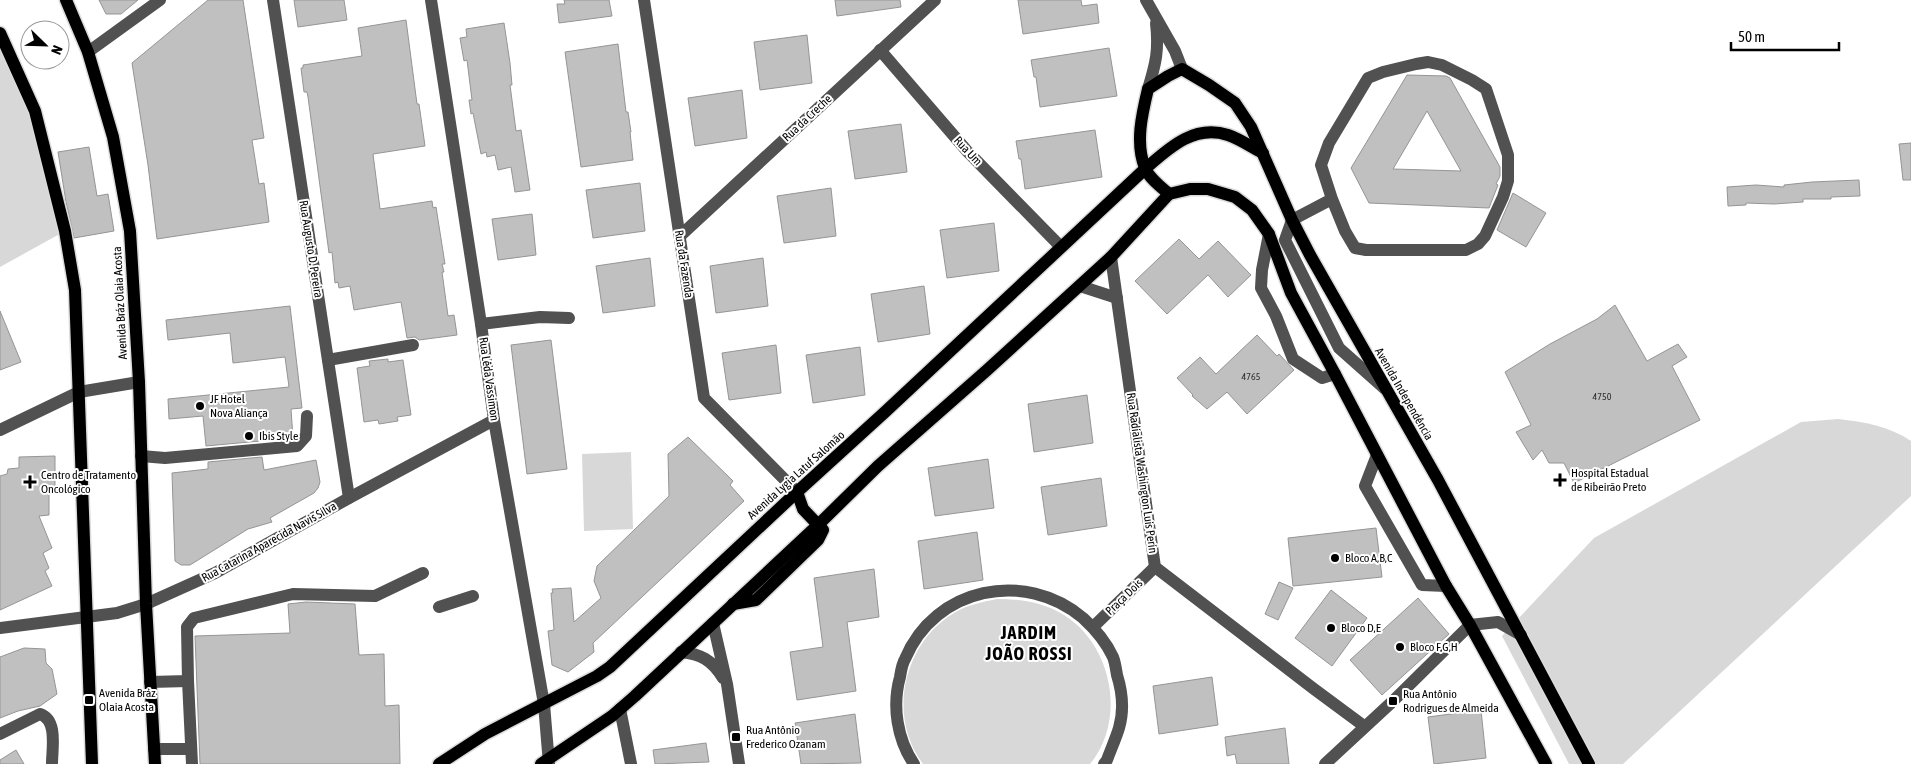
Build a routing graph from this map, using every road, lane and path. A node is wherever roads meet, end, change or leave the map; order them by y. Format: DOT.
graph roads {
  1 [pos="66,0"];
  2 [pos="160,0"];
  3 [pos="273,0"];
  4 [pos="431,0"];
  5 [pos="644,0"];
  6 [pos="935,0"];
  7 [pos="1146,0"];
  8 [pos="1156,18"];
  9 [pos="0,33"];
  10 [pos="880,50"];
  11 [pos="88,52"];
  12 [pos="1182,69"];
  13 [pos="1148,89"];
  14 [pos="1263,153"];
  15 [pos="1145,169"];
  16 [pos="1169,194"];
  17 [pos="1332,199"];
  18 [pos="1292,220"];
  19 [pos="1269,234"];
  20 [pos="680,236"];
  21 [pos="1061,247"];
  22 [pos="1111,257"];
  23 [pos="1080,286"];
  24 [pos="1117,298"];
  25 [pos="569,318"];
  26 [pos="482,324"];
  27 [pos="413,346"];
  28 [pos="328,360"];
  29 [pos="1335,374"];
  30 [pos="139,382"];
  31 [pos="1386,390"];
  32 [pos="79,392"];
  33 [pos="307,416"];
  34 [pos="494,420"];
  35 [pos="0,430"];
  36 [pos="1378,454"];
  37 [pos="141,456"];
  38 [pos="797,492"];
  39 [pos="349,498"];
  40 [pos="818,525"];
  41 [pos="1155,567"];
  42 [pos="423,573"];
  43 [pos="1446,586"];
  44 [pos="473,596"];
  45 [pos="146,604"];
  46 [pos="439,607"];
  47 [pos="85,617"];
  48 [pos="712,623"];
  49 [pos="1470,625"];
  50 [pos="1093,627"];
  51 [pos="0,628"];
  52 [pos="1521,635"];
  53 [pos="681,652"];
  54 [pos="188,681"];
  55 [pos="150,682"];
  56 [pos="727,684"];
  57 [pos="544,704"];
  58 [pos="620,709"];
  59 [pos="1364,726"];
  60 [pos="0,734"];
  61 [pos="154,749"];
  62 [pos="192,749"];
  63 [pos="546,762"];
  64 [pos="52,764"];
  65 [pos="92,764"];
  66 [pos="155,764"];
  67 [pos="192,764"];
  68 [pos="439,764"];
  69 [pos="631,764"];
  70 [pos="740,764"];
  71 [pos="914,764"];
  72 [pos="1104,764"];
  73 [pos="1325,764"];
  74 [pos="1546,764"];
  75 [pos="1589,764"];
  1 -- 11 [label="main road, Avenida Bráz Olaia Acosta"];
  2 -- 11 [label="street"];
  3 -- 28 [label="street, Rua Augusto D. Pereira"];
  4 -- 26 [label="street, Rua Lêda Vassimon"];
  5 -- 20 [label="street, Rua da Fazenda"];
  6 -- 10 [label="street, Rua da Creche"];
  7 -- 8 [label="street"];
  8 -- 12 [label="street"];
  8 -- 13 [label="street"];
  9 -- 32 [label="main road"];
  10 -- 20 [label="street, Rua da Creche"];
  10 -- 21 [label="street, Rua Um"];
  11 -- 30 [label="main road, Avenida Bráz Olaia Acosta"];
  12 -- 13 [label="main road"];
  12 -- 14 [label="main road, Avenida Independência"];
  13 -- 15 [label="main road"];
  14 -- 15 [label="main road"];
  14 -- 18 [label="main road, Avenida Independência"];
  15 -- 16 [label="main road"];
  15 -- 21 [label="main road, Avenida Lygia Latuf Salomão"];
  16 -- 19 [label="main road"];
  16 -- 22 [label="main road"];
  17 -- 17 [label="street"];
  17 -- 18 [label="street"];
  18 -- 31 [label="main road, Avenida Independência"];
  18 -- 31 [label="street"];
  19 -- 29 [label="main road"];
  19 -- 29 [label="street"];
  20 -- 38 [label="street, Rua da Fazenda"];
  21 -- 38 [label="main road, Avenida Lygia Latuf Salomão"];
  22 -- 23 [label="main road"];
  22 -- 24 [label="street, Rua Radialista Washington Luis Perin"];
  23 -- 24 [label="street"];
  23 -- 40 [label="main road"];
  24 -- 41 [label="street, Rua Radialista Washington Luis Perin"];
  25 -- 26 [label="street"];
  26 -- 34 [label="street, Rua Lêda Vassimon"];
  27 -- 28 [label="street"];
  28 -- 39 [label="street, Rua Augusto D. Pereira"];
  29 -- 36 [label="main road"];
  30 -- 32 [label="street"];
  30 -- 37 [label="main road, Avenida Bráz Olaia Acosta"];
  31 -- 52 [label="main road, Avenida Independência"];
  32 -- 35 [label="street"];
  32 -- 47 [label="main road"];
  33 -- 37 [label="street"];
  34 -- 39 [label="street, Rua Catarina Aparecida Navis Silva"];
  34 -- 57 [label="street, Rua Lêda Vassimon"];
  36 -- 43 [label="main road"];
  36 -- 43 [label="street"];
  37 -- 45 [label="main road, Avenida Bráz Olaia Acosta"];
  38 -- 40 [label="main road"];
  38 -- 57 [label="main road, Avenida Lygia Latuf Salomão"];
  39 -- 45 [label="street, Rua Catarina Aparecida Navis Silva"];
  40 -- 48 [label="main road"];
  41 -- 50 [label="street, Praça Dois"];
  41 -- 59 [label="street, Rua Radialista Washington Luis Perin"];
  42 -- 54 [label="street"];
  43 -- 49 [label="main road"];
  44 -- 46 [label="street"];
  45 -- 47 [label="street, Rua Catarina Aparecida Navis Silva"];
  45 -- 55 [label="main road, Avenida Bráz Olaia Acosta"];
  47 -- 51 [label="street, Rua Catarina Aparecida Navis Silva"];
  47 -- 65 [label="main road"];
  48 -- 53 [label="main road"];
  48 -- 56 [label="street"];
  49 -- 52 [label="street"];
  49 -- 59 [label="street"];
  49 -- 74 [label="main road"];
  50 -- 71 [label="street"];
  50 -- 72 [label="street"];
  52 -- 75 [label="main road, Avenida Independência"];
  53 -- 56 [label="street"];
  53 -- 58 [label="main road"];
  54 -- 55 [label="street"];
  54 -- 62 [label="street"];
  55 -- 61 [label="main road, Avenida Bráz Olaia Acosta"];
  56 -- 70 [label="street"];
  57 -- 63 [label="street, Rua Lêda Vassimon"];
  57 -- 68 [label="main road, Avenida Lygia Latuf Salomão"];
  58 -- 63 [label="main road"];
  58 -- 69 [label="street"];
  59 -- 73 [label="street"];
  60 -- 64 [label="street"];
  61 -- 62 [label="street"];
  61 -- 66 [label="main road, Avenida Bráz Olaia Acosta"];
  62 -- 67 [label="street"];
}
